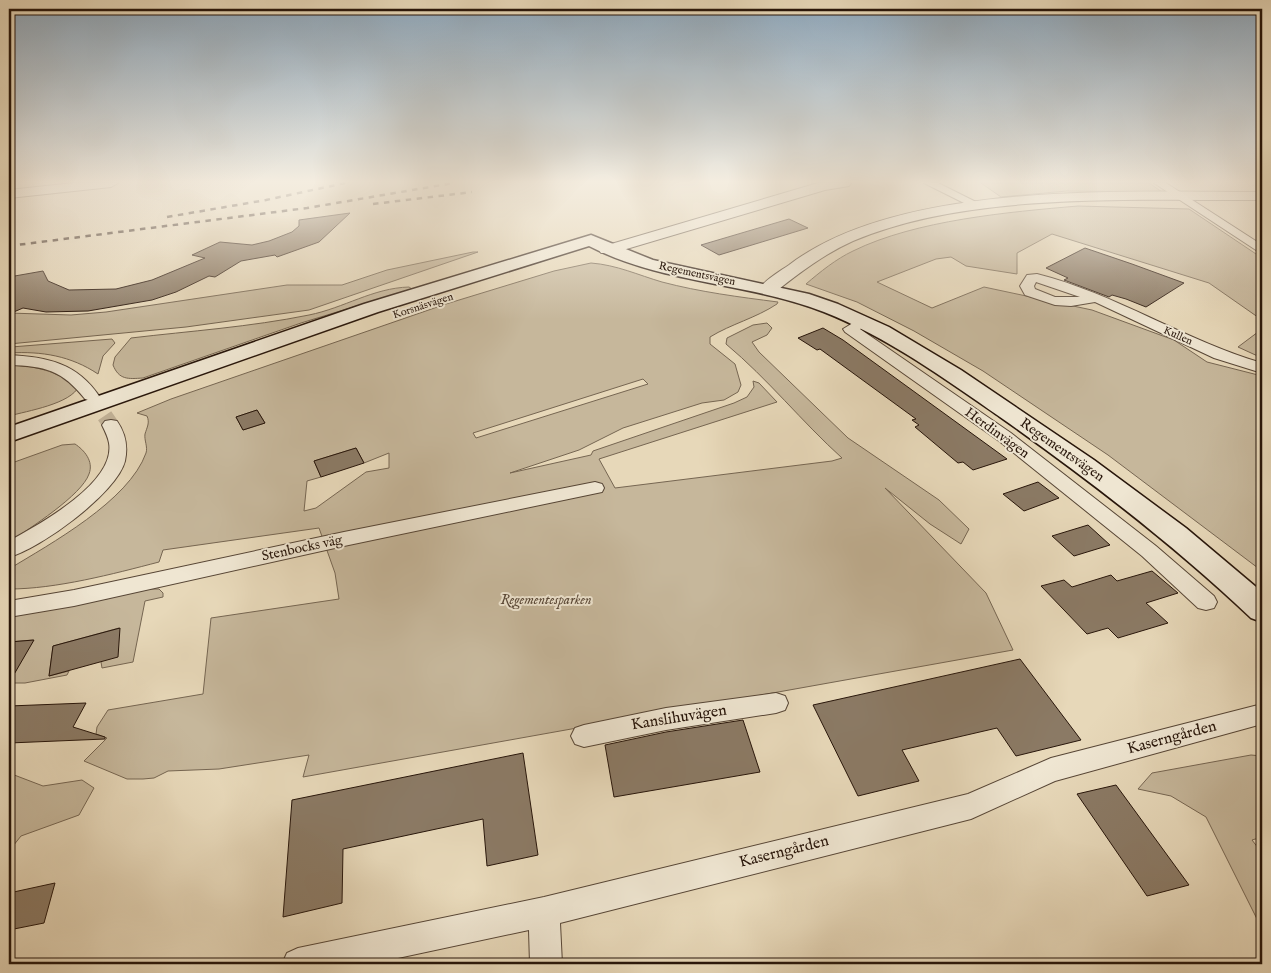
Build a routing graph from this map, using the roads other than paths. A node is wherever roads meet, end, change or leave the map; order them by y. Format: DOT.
graph roads {
  1 [pos="671,228"];
  2 [pos="679,228"];
  3 [pos="877,228"];
  4 [pos="1229,228"];
  5 [pos="643,239"];
  6 [pos="1262,250"];
  7 [pos="594,255"];
  8 [pos="658,265"];
  9 [pos="765,293"];
  10 [pos="1097,297"];
  11 [pos="853,318"];
  12 [pos="9,360"];
  13 [pos="1262,368"];
  14 [pos="123,394"];
  15 [pos="90,396"];
  16 [pos="9,422"];
  17 [pos="110,425"];
  18 [pos="9,435"];
  19 [pos="9,451"];
  20 [pos="595,488"];
  21 [pos="1182,540"];
  22 [pos="9,550"];
  23 [pos="1149,551"];
  24 [pos="1206,602"];
  25 [pos="9,609"];
  26 [pos="1262,610"];
  27 [pos="776,703"];
  28 [pos="1262,714"];
  29 [pos="584,736"];
  30 [pos="544,912"];
  31 [pos="298,964"];
  32 [pos="546,964"];
  1 -- 7 [label="street, Korsnäsvägen"];
  2 -- 5 [label="street, Korsnäsvägen"];
  3 -- 9 [label="street"];
  4 -- 6 [label="street"];
  5 -- 7 [label="street, Korsnäsvägen"];
  5 -- 8 [label="main road"];
  7 -- 8 [label="main road, Regementsvägen"];
  7 -- 9 [label="main road, Regementsvägen"];
  7 -- 14 [label="main road, Korsnäsvägen"];
  7 -- 19 [label="main road, Korsnäsvägen"];
  8 -- 9 [label="main road, Regementsvägen"];
  9 -- 11 [label="main road, Regementsvägen"];
  10 -- 13 [label="street, Kullen"];
  11 -- 21 [label="main road, Regementsvägen"];
  11 -- 23 [label="street, Herdinvägen"];
  12 -- 15 [label="street"];
  14 -- 16 [label="main road"];
  14 -- 18 [label="main road, Korsnäsvägen"];
  17 -- 22 [label="street"];
  20 -- 25 [label="street, Stenbocks väg"];
  21 -- 23 [label="street"];
  21 -- 26 [label="main road, Regementsvägen"];
  23 -- 24 [label="street, Herdinvägen"];
  27 -- 29 [label="street, Kanslihuvägen"];
  28 -- 30 [label="street, Kaserngården"];
  30 -- 31 [label="street, Kaserngården"];
  30 -- 32 [label="street"];
}
